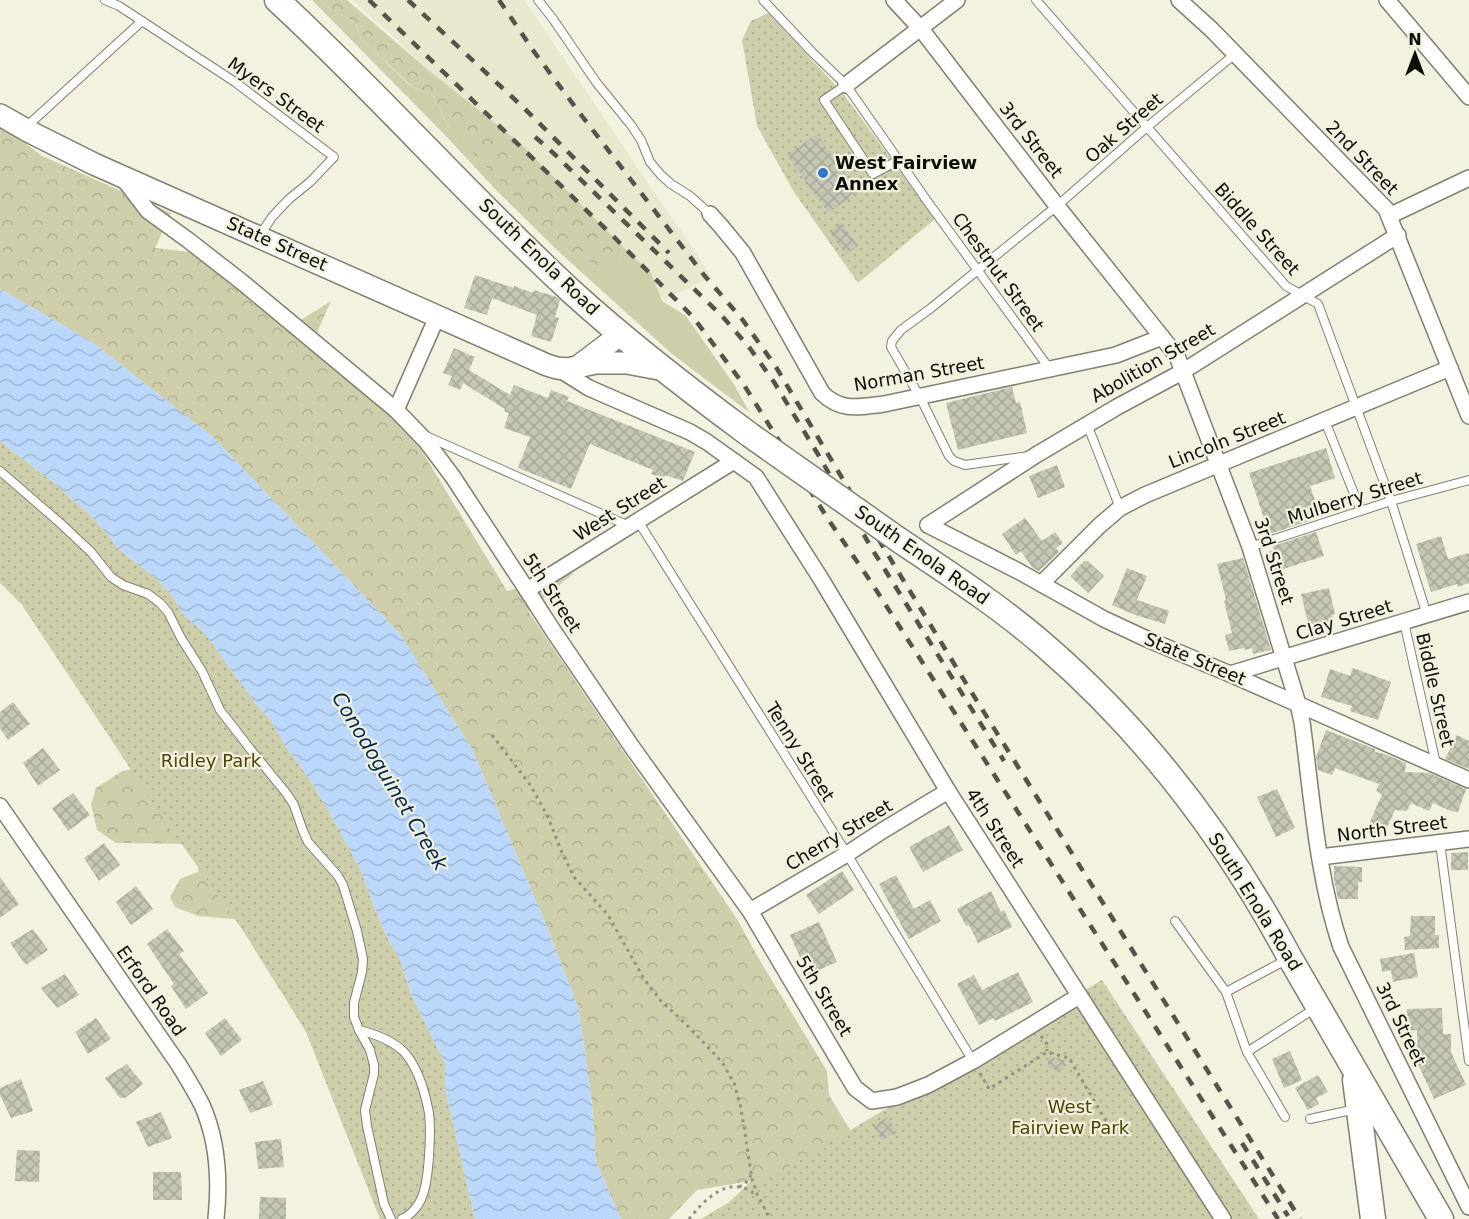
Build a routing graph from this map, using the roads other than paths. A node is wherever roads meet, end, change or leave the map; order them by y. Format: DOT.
graph roads {
  1 [pos="105,0"];
  2 [pos="277,0"];
  3 [pos="538,0"];
  4 [pos="763,0"];
  5 [pos="894,0"];
  6 [pos="957,0"];
  7 [pos="1036,0"];
  8 [pos="1179,0"];
  9 [pos="1387,0"];
  10 [pos="142,21"];
  11 [pos="921,29"];
  12 [pos="1235,54"];
  13 [pos="846,85"];
  14 [pos="1469,97"];
  15 [pos="0,115"];
  16 [pos="1146,127"];
  17 [pos="24,129"];
  18 [pos="898,160"];
  19 [pos="120,175"];
  20 [pos="1469,178"];
  21 [pos="1057,206"];
  22 [pos="710,214"];
  23 [pos="1389,216"];
  24 [pos="1398,235"];
  25 [pos="259,236"];
  26 [pos="978,270"];
  27 [pos="1302,295"];
  28 [pos="437,316"];
  29 [pos="621,334"];
  30 [pos="1162,337"];
  31 [pos="567,367"];
  32 [pos="1049,368"];
  33 [pos="1450,368"];
  34 [pos="664,370"];
  35 [pos="1182,372"];
  36 [pos="920,397"];
  37 [pos="1356,408"];
  38 [pos="396,410"];
  39 [pos="1469,416"];
  40 [pos="1325,420"];
  41 [pos="1087,424"];
  42 [pos="419,433"];
  43 [pos="1036,455"];
  44 [pos="734,461"];
  45 [pos="1218,464"];
  46 [pos="0,471"];
  47 [pos="1469,480"];
  48 [pos="1391,501"];
  49 [pos="1119,508"];
  50 [pos="1361,511"];
  51 [pos="633,524"];
  52 [pos="928,525"];
  53 [pos="1250,547"];
  54 [pos="1041,584"];
  55 [pos="527,590"];
  56 [pos="1469,602"];
  57 [pos="1427,615"];
  58 [pos="1404,622"];
  59 [pos="1284,658"];
  60 [pos="1230,674"];
  61 [pos="1298,704"];
  62 [pos="1437,765"];
  63 [pos="1469,780"];
  64 [pos="948,791"];
  65 [pos="0,806"];
  66 [pos="1469,839"];
  67 [pos="1440,842"];
  68 [pos="847,854"];
  69 [pos="1320,857"];
  70 [pos="750,911"];
  71 [pos="1175,921"];
  72 [pos="1290,958"];
  73 [pos="1226,992"];
  74 [pos="1079,996"];
  75 [pos="1318,1006"];
  76 [pos="1467,1029"];
  77 [pos="359,1030"];
  78 [pos="1247,1052"];
  79 [pos="974,1061"];
  80 [pos="1469,1061"];
  81 [pos="1354,1069"];
  82 [pos="1359,1108"];
  83 [pos="1285,1117"];
  84 [pos="1310,1119"];
  85 [pos="1469,1207"];
  86 [pos="216,1219"];
  87 [pos="391,1219"];
  88 [pos="402,1219"];
  89 [pos="1223,1219"];
  90 [pos="1373,1219"];
  91 [pos="1441,1219"];
  1 -- 10 [label="lane, Myers Street"];
  2 -- 29 [label="main road, South Enola Road"];
  3 -- 22 [label="lane"];
  4 -- 13 [label="lane, Chestnut Street"];
  5 -- 11 [label="street, 3rd Street"];
  6 -- 11 [label="street"];
  7 -- 16 [label="lane, Biddle Street"];
  8 -- 12 [label="street, 2nd Street"];
  9 -- 14 [label="street"];
  10 -- 17 [label="lane"];
  10 -- 25 [label="lane, Myers Street"];
  11 -- 13 [label="street"];
  11 -- 21 [label="street, 3rd Street"];
  12 -- 16 [label="lane, Oak Street"];
  12 -- 23 [label="street, 2nd Street"];
  13 -- 18 [label="lane, Chestnut Street"];
  13 -- 18 [label="lane"];
  15 -- 17 [label="main road, State Street"];
  16 -- 21 [label="lane, Oak Street"];
  16 -- 27 [label="lane, Biddle Street"];
  17 -- 19 [label="main road, State Street"];
  18 -- 26 [label="lane, Chestnut Street"];
  19 -- 25 [label="main road, State Street"];
  19 -- 38 [label="street, 5th Street"];
  20 -- 23 [label="street"];
  21 -- 26 [label="lane, Oak Street"];
  21 -- 30 [label="street, 3rd Street"];
  22 -- 36 [label="street, Norman Street"];
  23 -- 24 [label="street, 2nd Street"];
  24 -- 27 [label="street, Abolition Street"];
  24 -- 33 [label="street, 2nd Street"];
  25 -- 28 [label="main road, State Street"];
  26 -- 32 [label="lane, Chestnut Street"];
  26 -- 36 [label="lane, Oak Street"];
  27 -- 35 [label="street, Abolition Street"];
  27 -- 37 [label="lane, Biddle Street"];
  28 -- 31 [label="main road, State Street"];
  28 -- 38 [label="street"];
  29 -- 31 [label="main road"];
  29 -- 34 [label="main road, South Enola Road"];
  30 -- 32 [label="street, Norman Street"];
  30 -- 35 [label="street, 3rd Street"];
  31 -- 34 [label="main road, State Street"];
  31 -- 44 [label="street, State Street"];
  32 -- 36 [label="street, Norman Street"];
  33 -- 37 [label="street, Lincoln Street"];
  33 -- 39 [label="street, 2nd Street"];
  34 -- 72 [label="main road, South Enola Road, bridge"];
  35 -- 41 [label="street, Abolition Street"];
  35 -- 45 [label="street, 3rd Street"];
  36 -- 43 [label="lane"];
  37 -- 40 [label="street, Lincoln Street"];
  37 -- 48 [label="lane, Biddle Street"];
  38 -- 42 [label="street, 5th Street"];
  40 -- 45 [label="street, Lincoln Street"];
  40 -- 50 [label="lane"];
  41 -- 43 [label="street, Abolition Street"];
  41 -- 49 [label="lane"];
  42 -- 51 [label="lane"];
  42 -- 55 [label="street, 5th Street"];
  43 -- 52 [label="street, Abolition Street"];
  44 -- 51 [label="street, West Street"];
  44 -- 64 [label="street, 4th Street"];
  45 -- 49 [label="street, Lincoln Street"];
  45 -- 53 [label="street, 3rd Street"];
  46 -- 77 [label="lane"];
  47 -- 48 [label="lane, Mulberry Street"];
  48 -- 50 [label="lane, Mulberry Street"];
  48 -- 57 [label="lane, Biddle Street"];
  49 -- 54 [label="street, Lincoln Street"];
  50 -- 53 [label="lane, Mulberry Street"];
  51 -- 55 [label="street, West Street"];
  51 -- 68 [label="lane, Tenny Street"];
  52 -- 54 [label="street, State Street"];
  53 -- 59 [label="street, 3rd Street"];
  54 -- 60 [label="street, State Street"];
  55 -- 70 [label="street, 5th Street"];
  56 -- 57 [label="street, Clay Street"];
  57 -- 58 [label="street, Clay Street"];
  58 -- 59 [label="street, Clay Street"];
  58 -- 62 [label="lane, Biddle Street"];
  59 -- 60 [label="street, Clay Street"];
  59 -- 61 [label="street, 3rd Street"];
  60 -- 61 [label="street, State Street"];
  61 -- 62 [label="street, State Street"];
  61 -- 69 [label="street, 3rd Street"];
  62 -- 63 [label="street, State Street"];
  64 -- 68 [label="street, Cherry Street"];
  64 -- 74 [label="street, 4th Street"];
  65 -- 86 [label="street, Erford Road"];
  66 -- 67 [label="street, North Street"];
  67 -- 69 [label="street, North Street"];
  67 -- 76 [label="lane"];
  68 -- 70 [label="street, Cherry Street"];
  68 -- 79 [label="lane, Tenny Street"];
  69 -- 85 [label="street, 3rd Street"];
  70 -- 79 [label="street, 5th Street"];
  71 -- 73 [label="lane"];
  72 -- 73 [label="lane"];
  72 -- 75 [label="main road, South Enola Road"];
  73 -- 78 [label="lane"];
  74 -- 79 [label="street"];
  74 -- 89 [label="street, 4th Street"];
  75 -- 78 [label="lane"];
  75 -- 81 [label="main road, South Enola Road"];
  76 -- 80 [label="lane"];
  77 -- 87 [label="lane"];
  77 -- 88 [label="lane"];
  78 -- 83 [label="lane"];
  81 -- 82 [label="main road"];
  81 -- 91 [label="main road, South Enola Road"];
  82 -- 84 [label="lane"];
  82 -- 90 [label="main road"];
}
